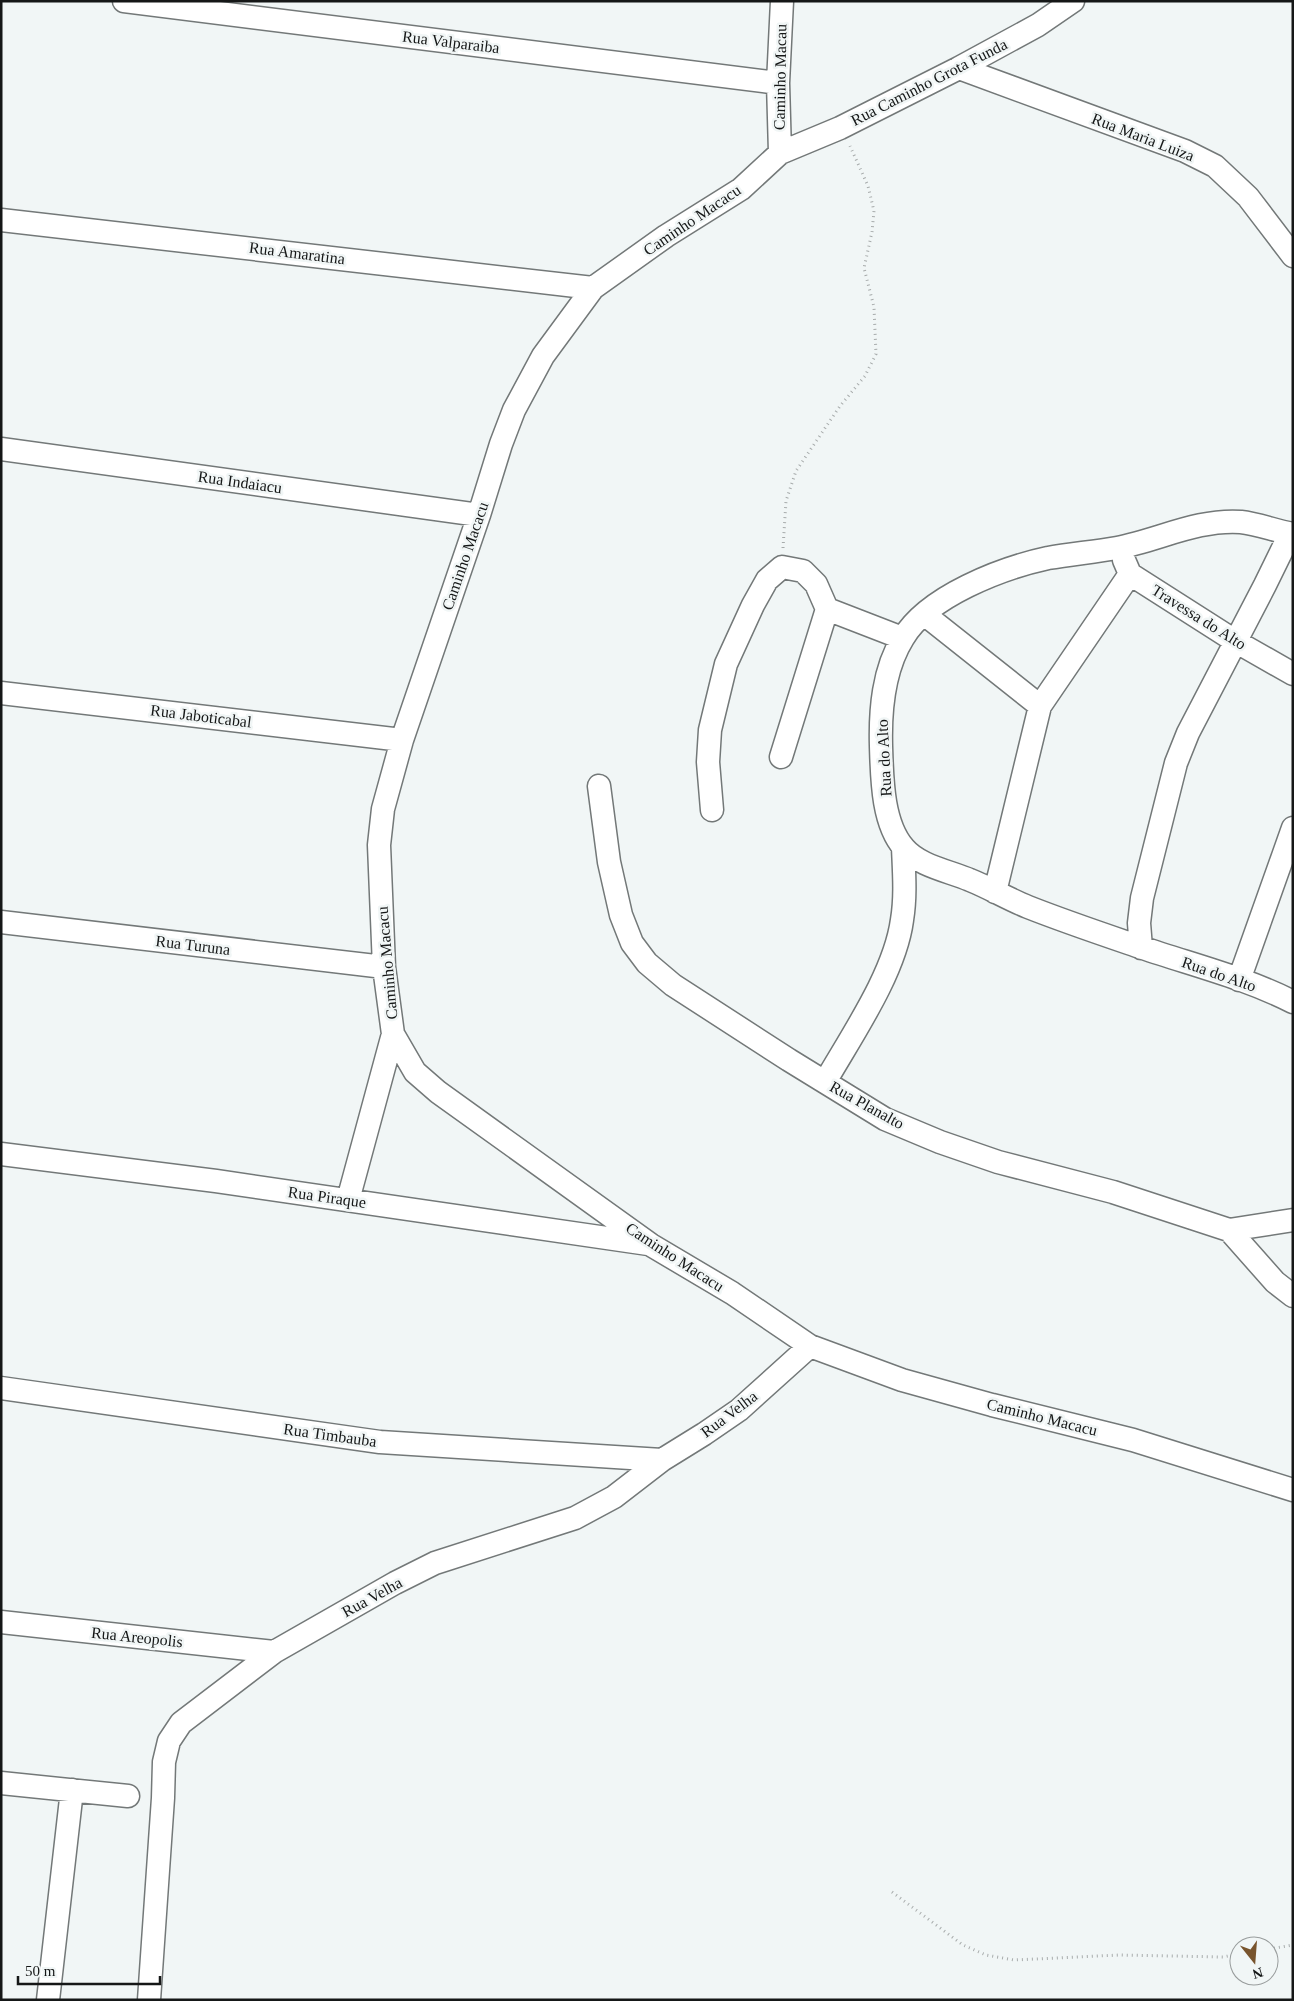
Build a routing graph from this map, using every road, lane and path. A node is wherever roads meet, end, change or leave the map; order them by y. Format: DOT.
graph roads {
  1 [pos="124,1"];
  2 [pos="782,1"];
  3 [pos="1073,1"];
  4 [pos="959,68"];
  5 [pos="778,83"];
  6 [pos="840,128"];
  7 [pos="780,153"];
  8 [pos="1,220"];
  9 [pos="1293,256"];
  10 [pos="594,288"];
  11 [pos="1,449"];
  12 [pos="479,515"];
  13 [pos="1292,534"];
  14 [pos="1119,547"];
  15 [pos="782,566"];
  16 [pos="1130,574"];
  17 [pos="827,609"];
  18 [pos="924,614"];
  19 [pos="902,638"];
  20 [pos="1235,641"];
  21 [pos="1293,674"];
  22 [pos="1,693"];
  23 [pos="1040,706"];
  24 [pos="402,740"];
  25 [pos="781,758"];
  26 [pos="599,786"];
  27 [pos="712,810"];
  28 [pos="1293,828"];
  29 [pos="903,848"];
  30 [pos="995,892"];
  31 [pos="1,922"];
  32 [pos="1141,948"];
  33 [pos="384,967"];
  34 [pos="1239,980"];
  35 [pos="1293,1002"];
  36 [pos="393,1034"];
  37 [pos="825,1082"];
  38 [pos="1,1154"];
  39 [pos="348,1200"];
  40 [pos="1293,1220"];
  41 [pos="1229,1230"];
  42 [pos="651,1245"];
  43 [pos="1293,1296"];
  44 [pos="810,1346"];
  45 [pos="1,1388"];
  46 [pos="662,1460"];
  47 [pos="1293,1490"];
  48 [pos="1,1622"];
  49 [pos="274,1652"];
  50 [pos="1,1783"];
  51 [pos="72,1790"];
  52 [pos="128,1796"];
  53 [pos="892,1892"];
  54 [pos="1293,1945"];
  55 [pos="1279,1947"];
  56 [pos="1229,1956"];
  57 [pos="48,2000"];
  58 [pos="149,2000"];
  1 -- 5 [label="street, Rua Valparaiba"];
  2 -- 5 [label="street, Caminho Macau"];
  3 -- 4 [label="street, Rua Caminho Grota Funda"];
  4 -- 6 [label="street, Rua Caminho Grota Funda"];
  4 -- 9 [label="street, Rua Maria Luiza"];
  5 -- 7 [label="street, Caminho Macau"];
  6 -- 7 [label="street, Rua Caminho Grota Funda"];
  6 -- 15 [label="path"];
  7 -- 10 [label="street, Caminho Macacu"];
  8 -- 10 [label="street, Rua Amaratina"];
  10 -- 12 [label="street, Caminho Macacu"];
  11 -- 12 [label="street, Rua Indaiacu"];
  12 -- 24 [label="street, Caminho Macacu"];
  13 -- 14 [label="street, Rua do Alto"];
  13 -- 20 [label="street"];
  14 -- 16 [label="street"];
  14 -- 18 [label="street, Rua do Alto"];
  15 -- 17 [label="street"];
  15 -- 27 [label="street"];
  16 -- 20 [label="street, Travessa do Alto"];
  16 -- 23 [label="street"];
  17 -- 19 [label="street"];
  17 -- 25 [label="street"];
  18 -- 19 [label="street, Rua do Alto"];
  18 -- 23 [label="street"];
  19 -- 29 [label="street, Rua do Alto"];
  20 -- 21 [label="street, Travessa do Alto"];
  20 -- 32 [label="street"];
  22 -- 24 [label="street, Rua Jaboticabal"];
  23 -- 30 [label="street"];
  24 -- 33 [label="street, Caminho Macacu"];
  26 -- 37 [label="street, Rua Planalto"];
  28 -- 34 [label="street"];
  29 -- 30 [label="street, Rua do Alto"];
  29 -- 37 [label="street"];
  30 -- 32 [label="street, Rua do Alto"];
  31 -- 33 [label="street, Rua Turuna"];
  32 -- 34 [label="street, Rua do Alto"];
  33 -- 36 [label="street, Caminho Macacu"];
  34 -- 35 [label="street, Rua do Alto"];
  36 -- 39 [label="street"];
  36 -- 42 [label="street, Caminho Macacu"];
  37 -- 41 [label="street, Rua Planalto"];
  38 -- 39 [label="street, Rua Piraque"];
  39 -- 42 [label="street, Rua Piraque"];
  40 -- 41 [label="street, Rua Planalto"];
  41 -- 43 [label="street"];
  42 -- 44 [label="street, Caminho Macacu"];
  44 -- 46 [label="street, Rua Velha"];
  44 -- 47 [label="street, Caminho Macacu"];
  45 -- 46 [label="street, Rua Timbauba"];
  46 -- 49 [label="street, Rua Velha"];
  48 -- 49 [label="street, Rua Areopolis"];
  49 -- 58 [label="street, Rua Velha"];
  50 -- 51 [label="street"];
  51 -- 52 [label="street"];
  51 -- 57 [label="street"];
  53 -- 56 [label="path"];
  54 -- 55 [label="path"];
}
